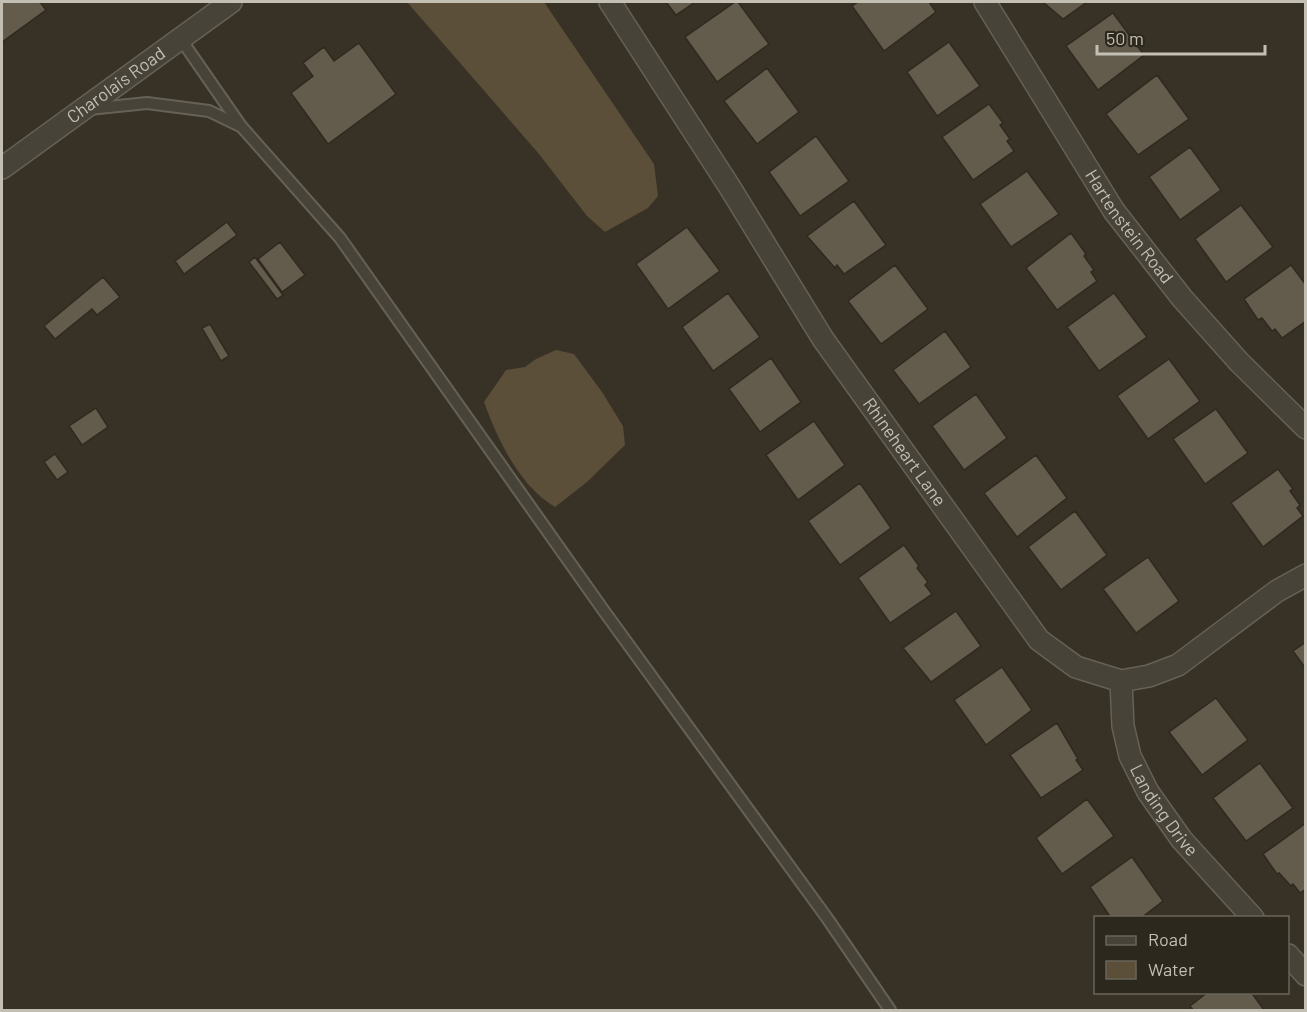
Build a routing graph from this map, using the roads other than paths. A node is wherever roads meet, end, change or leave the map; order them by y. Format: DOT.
graph roads {
  1 [pos="231,2"];
  2 [pos="610,2"];
  3 [pos="985,2"];
  4 [pos="180,38"];
  5 [pos="83,108"];
  6 [pos="241,126"];
  7 [pos="2,168"];
  8 [pos="1305,428"];
  9 [pos="1305,575"];
  10 [pos="1121,681"];
  11 [pos="1251,916"];
  12 [pos="1289,957"];
  13 [pos="1305,975"];
  14 [pos="890,1011"];
  1 -- 4 [label="street, Charolais Road"];
  2 -- 10 [label="street, Rhineheart Lane"];
  3 -- 8 [label="street, Hartenstein Road"];
  4 -- 5 [label="street, Charolais Road"];
  4 -- 6 [label="lane"];
  5 -- 6 [label="lane"];
  5 -- 7 [label="street, Charolais Road"];
  6 -- 14 [label="lane"];
  9 -- 10 [label="street, Rhineheart Lane"];
  10 -- 11 [label="street, Landing Drive"];
  12 -- 13 [label="street"];
}
